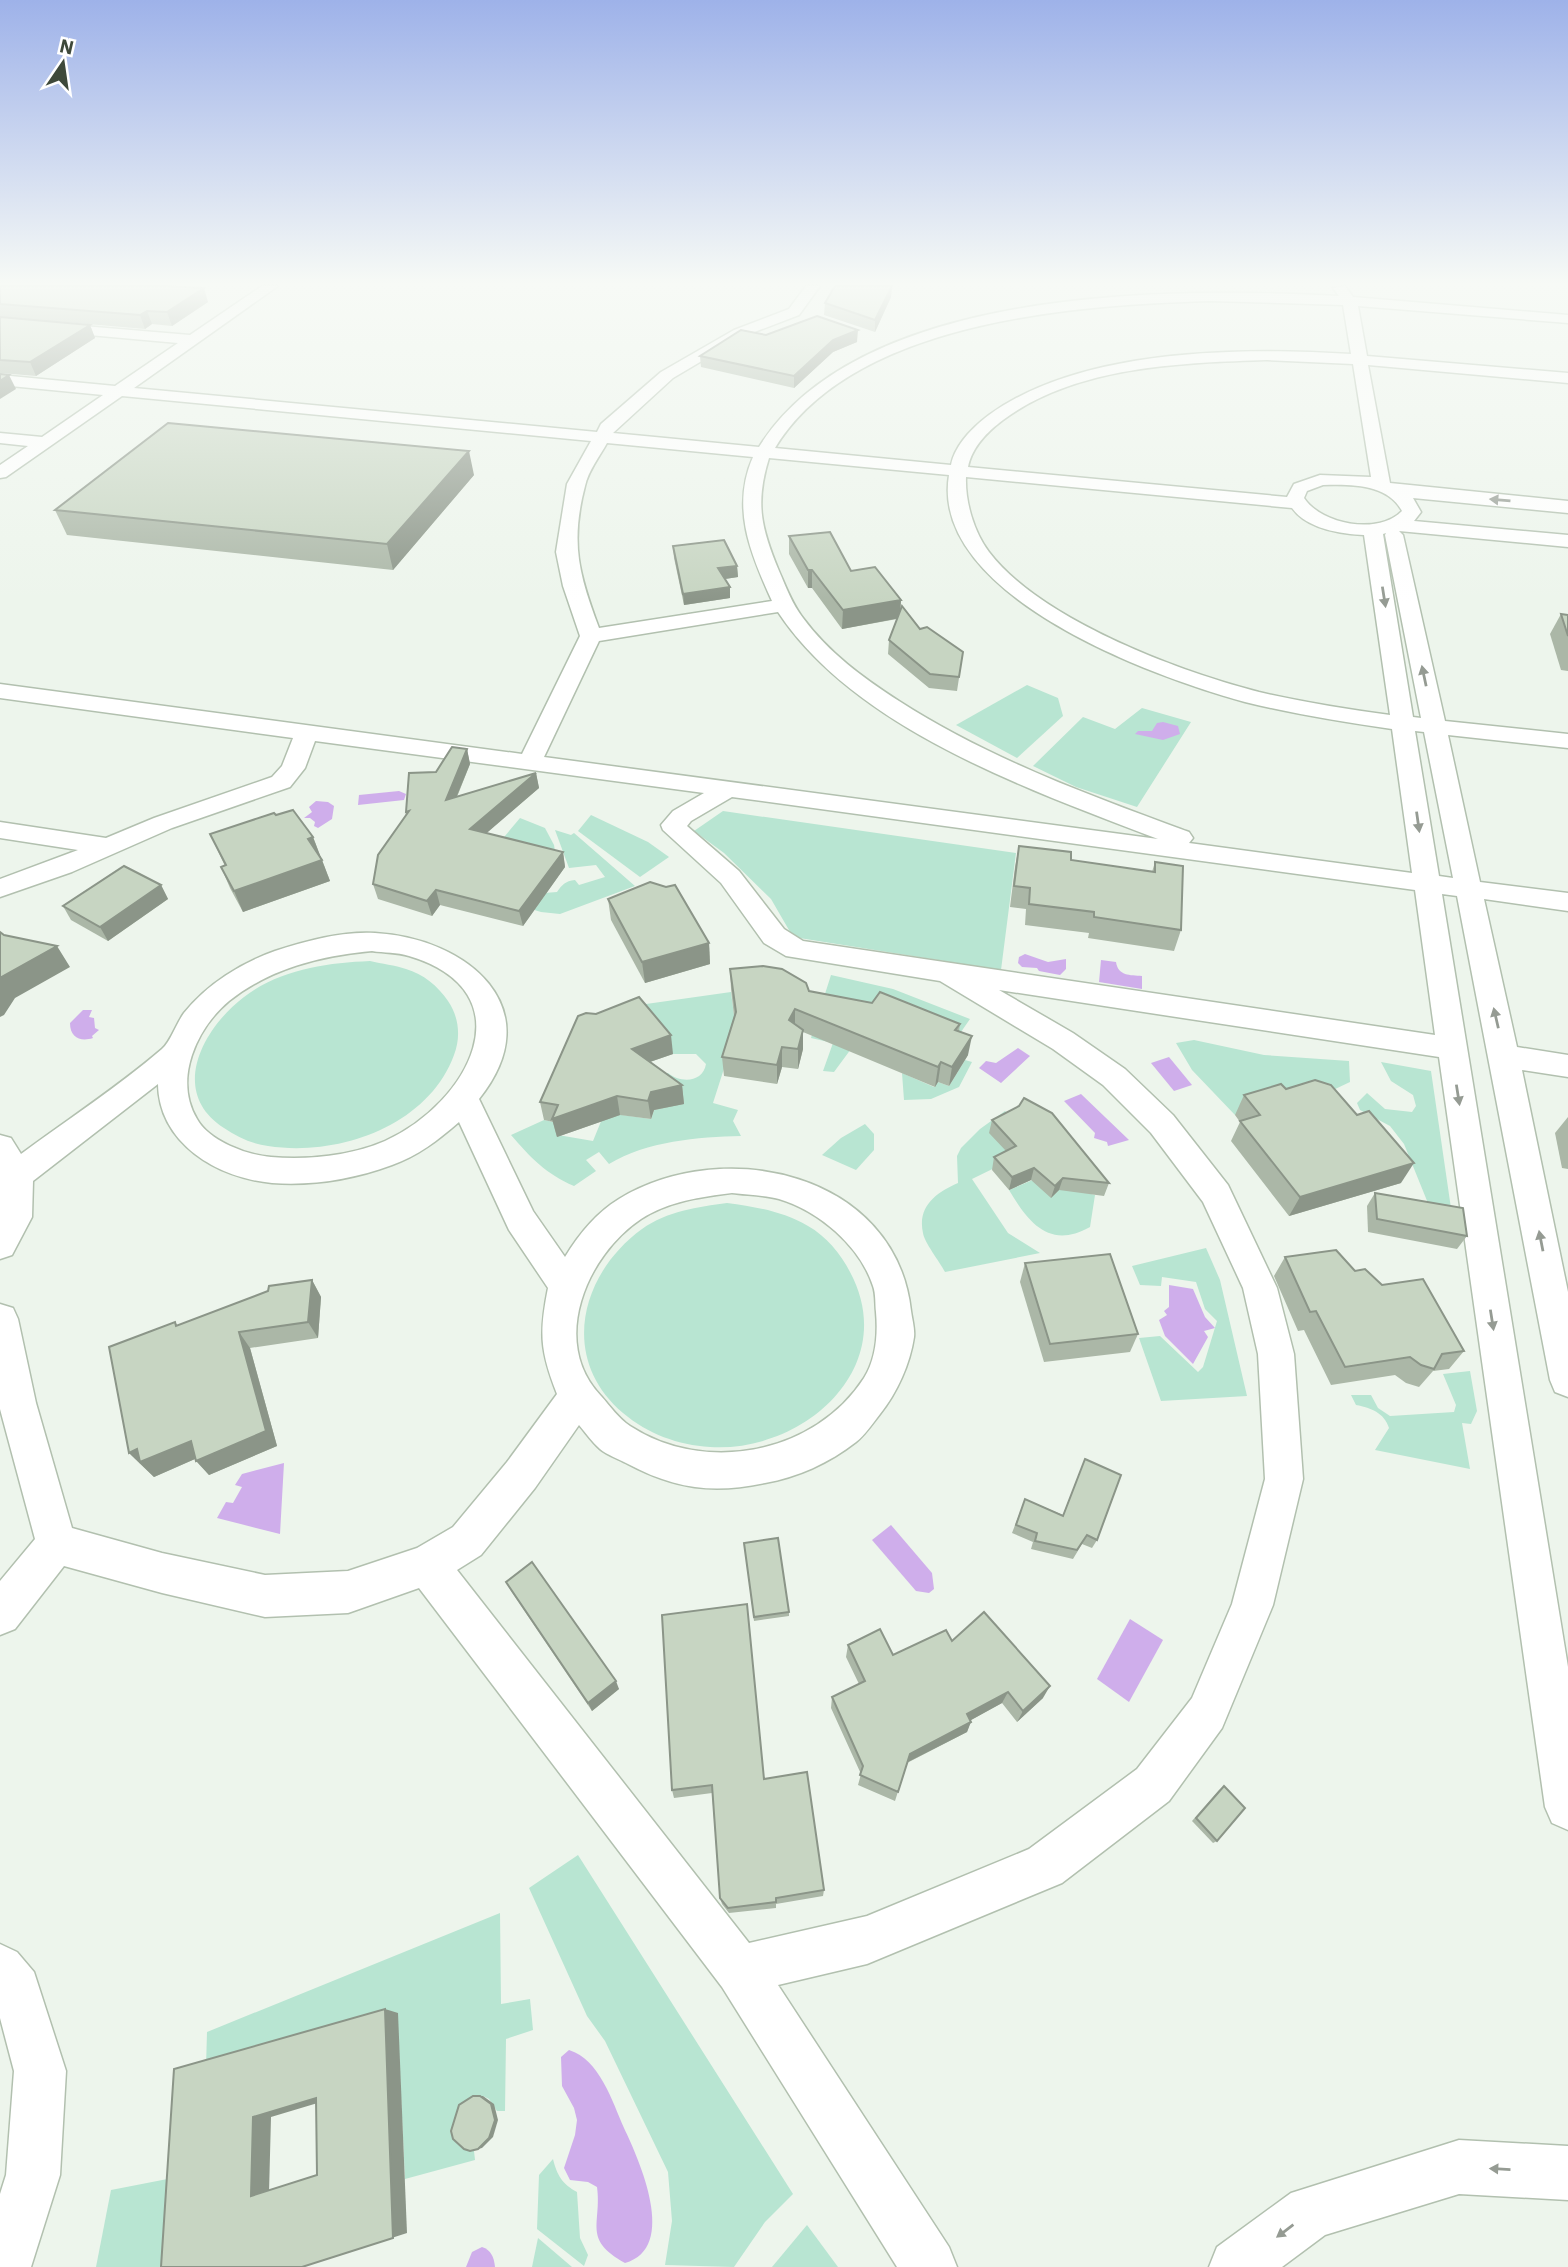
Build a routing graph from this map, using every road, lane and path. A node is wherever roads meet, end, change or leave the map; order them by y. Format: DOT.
graph roads {
  1 [pos="118,392"];
  2 [pos="175,392"];
  3 [pos="649,392"];
  4 [pos="819,392"];
  5 [pos="1040,392"];
  6 [pos="1367,392"];
  7 [pos="604,433"];
  8 [pos="0,438"];
  9 [pos="46,442"];
  10 [pos="765,448"];
  11 [pos="1361,463"];
  12 [pos="958,466"];
  13 [pos="0,473"];
  14 [pos="1349,480"];
  15 [pos="1386,488"];
  16 [pos="1296,498"];
  17 [pos="1568,507"];
  18 [pos="1388,527"];
  19 [pos="1568,541"];
  20 [pos="784,605"];
  21 [pos="591,636"];
  22 [pos="0,691"];
  23 [pos="1420,724"];
  24 [pos="307,732"];
  25 [pos="1568,741"];
  26 [pos="530,762"];
  27 [pos="729,789"];
  28 [pos="0,830"];
  29 [pos="106,846"];
  30 [pos="1231,857"];
  31 [pos="1426,884"];
  32 [pos="0,888"];
  33 [pos="1467,888"];
  34 [pos="1568,902"];
  35 [pos="949,973"];
  36 [pos="1450,1048"];
  37 [pos="175,1055"];
  38 [pos="1504,1056"];
  39 [pos="1568,1066"];
  40 [pos="464,1100"];
  41 [pos="0,1147"];
  42 [pos="17,1174"];
  43 [pos="0,1245"];
  44 [pos="566,1286"];
  45 [pos="0,1319"];
  46 [pos="1568,1380"];
  47 [pos="577,1397"];
  48 [pos="56,1544"];
  49 [pos="427,1565"];
  50 [pos="0,1614"];
  51 [pos="1568,1807"];
  52 [pos="0,1969"];
  53 [pos="739,1970"];
  54 [pos="1568,2172"];
  55 [pos="3,2267"];
  56 [pos="929,2267"];
  57 [pos="1237,2267"];
  1 -- 9 [label="street"];
  2 -- 7 [label="street"];
  3 -- 7 [label="street"];
  4 -- 10 [label="street"];
  5 -- 12 [label="street"];
  6 -- 15 [label="street"];
  7 -- 10 [label="street"];
  7 -- 21 [label="street"];
  8 -- 9 [label="street"];
  9 -- 13 [label="street"];
  10 -- 12 [label="street"];
  10 -- 20 [label="street"];
  11 -- 14 [label="street"];
  12 -- 16 [label="street"];
  12 -- 23 [label="street"];
  14 -- 15 [label="street"];
  14 -- 16 [label="street"];
  17 -- 15 [label="street, one-way"];
  15 -- 18 [label="street"];
  16 -- 18 [label="street"];
  18 -- 19 [label="street"];
  18 -- 23 [label="street"];
  20 -- 21 [label="street"];
  20 -- 30 [label="street"];
  21 -- 26 [label="street"];
  22 -- 24 [label="street"];
  23 -- 25 [label="street"];
  23 -- 31 [label="street, one-way"];
  23 -- 33 [label="street"];
  24 -- 26 [label="street"];
  24 -- 29 [label="street"];
  26 -- 27 [label="street"];
  27 -- 30 [label="street"];
  27 -- 35 [label="street"];
  28 -- 29 [label="street"];
  29 -- 32 [label="street"];
  30 -- 31 [label="street"];
  31 -- 33 [label="street"];
  31 -- 36 [label="street"];
  33 -- 34 [label="street"];
  38 -- 33 [label="street, one-way"];
  35 -- 36 [label="street"];
  35 -- 53 [label="street"];
  36 -- 51 [label="street, one-way"];
  37 -- 40 [label="street"];
  37 -- 40 [label="street"];
  37 -- 42 [label="street"];
  38 -- 39 [label="street"];
  46 -- 38 [label="street, one-way"];
  40 -- 44 [label="street"];
  41 -- 42 [label="street"];
  42 -- 43 [label="street"];
  44 -- 47 [label="street"];
  44 -- 47 [label="street"];
  45 -- 48 [label="street"];
  47 -- 49 [label="street"];
  48 -- 49 [label="street"];
  48 -- 50 [label="street"];
  49 -- 53 [label="street"];
  52 -- 55 [label="street"];
  53 -- 56 [label="street"];
  54 -- 57 [label="street, one-way"];
}
